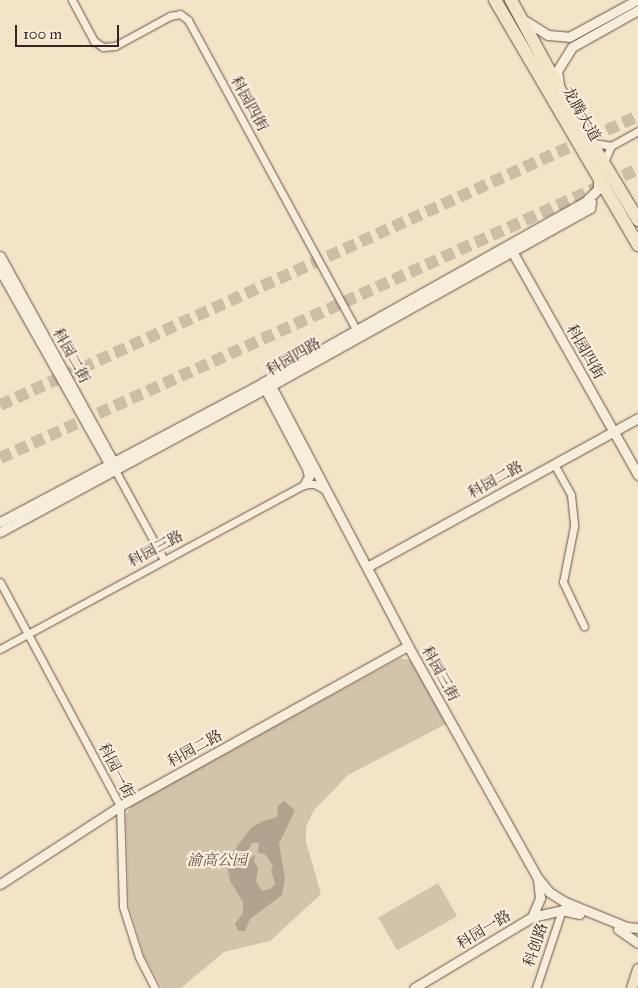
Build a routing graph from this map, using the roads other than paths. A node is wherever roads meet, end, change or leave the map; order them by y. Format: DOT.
graph roads {
  1 [pos="72,0"];
  2 [pos="495,0"];
  3 [pos="513,0"];
  4 [pos="637,0"];
  5 [pos="638,10"];
  6 [pos="522,19"];
  7 [pos="562,94"];
  8 [pos="638,130"];
  9 [pos="592,142"];
  10 [pos="611,146"];
  11 [pos="604,164"];
  12 [pos="598,176"];
  13 [pos="633,224"];
  14 [pos="638,245"];
  15 [pos="510,247"];
  16 [pos="638,253"];
  17 [pos="0,256"];
  18 [pos="0,270"];
  19 [pos="358,332"];
  20 [pos="266,384"];
  21 [pos="638,418"];
  22 [pos="614,431"];
  23 [pos="554,464"];
  24 [pos="113,465"];
  25 [pos="638,475"];
  26 [pos="305,484"];
  27 [pos="326,490"];
  28 [pos="0,522"];
  29 [pos="0,532"];
  30 [pos="164,560"];
  31 [pos="367,567"];
  32 [pos="0,582"];
  33 [pos="584,626"];
  34 [pos="28,633"];
  35 [pos="408,646"];
  36 [pos="0,649"];
  37 [pos="120,806"];
  38 [pos="537,877"];
  39 [pos="0,884"];
  40 [pos="562,910"];
  41 [pos="532,917"];
  42 [pos="638,928"];
  43 [pos="638,943"];
  44 [pos="638,969"];
  45 [pos="155,988"];
  46 [pos="414,988"];
  47 [pos="536,988"];
  48 [pos="632,988"];
  1 -- 19 [label="street, 科园四街"];
  2 -- 12 [label="highway, 龙腾大道"];
  3 -- 6 [label="highway, 龙腾大道"];
  4 -- 6 [label="street"];
  5 -- 7 [label="street"];
  6 -- 7 [label="highway, 龙腾大道"];
  7 -- 9 [label="highway, 龙腾大道"];
  8 -- 10 [label="street"];
  9 -- 10 [label="street"];
  9 -- 11 [label="highway, 龙腾大道"];
  10 -- 11 [label="street"];
  11 -- 13 [label="highway, 龙腾大道"];
  12 -- 13 [label="highway, 龙腾大道"];
  12 -- 15 [label="street, 科园四路"];
  13 -- 14 [label="highway, 龙腾大道"];
  13 -- 16 [label="highway"];
  15 -- 19 [label="street, 科园四路"];
  15 -- 22 [label="street, 科园四街"];
  17 -- 24 [label="street, 科园二街"];
  18 -- 24 [label="street, 科园二街"];
  19 -- 20 [label="street, 科园四路"];
  20 -- 24 [label="street, 科园四路"];
  20 -- 26 [label="street"];
  20 -- 27 [label="street, 科园三街"];
  21 -- 22 [label="street, 科园二路"];
  22 -- 23 [label="street, 科园二路"];
  22 -- 25 [label="street, 科园四街"];
  23 -- 31 [label="street, 科园二路"];
  23 -- 33 [label="street"];
  24 -- 28 [label="street, 科园四路"];
  24 -- 29 [label="street, 科园四路"];
  24 -- 30 [label="street, 科园二街"];
  26 -- 27 [label="street"];
  26 -- 30 [label="street, 科园三路"];
  27 -- 31 [label="street, 科园三街"];
  30 -- 34 [label="street, 科园三路"];
  31 -- 35 [label="street, 科园三街"];
  32 -- 34 [label="street, 科园一街"];
  34 -- 36 [label="street, 科园三路"];
  34 -- 37 [label="street, 科园一街"];
  35 -- 37 [label="street, 科园二路"];
  35 -- 38 [label="street, 科园三街"];
  37 -- 39 [label="street, 科园二路"];
  37 -- 45 [label="street, 科园一街"];
  38 -- 41 [label="street, 科园一路"];
  38 -- 42 [label="street, 科园三街"];
  40 -- 41 [label="street"];
  40 -- 43 [label="street"];
  40 -- 47 [label="street, 科创路"];
  41 -- 46 [label="street, 科园一路"];
  44 -- 48 [label="main road"];
}
